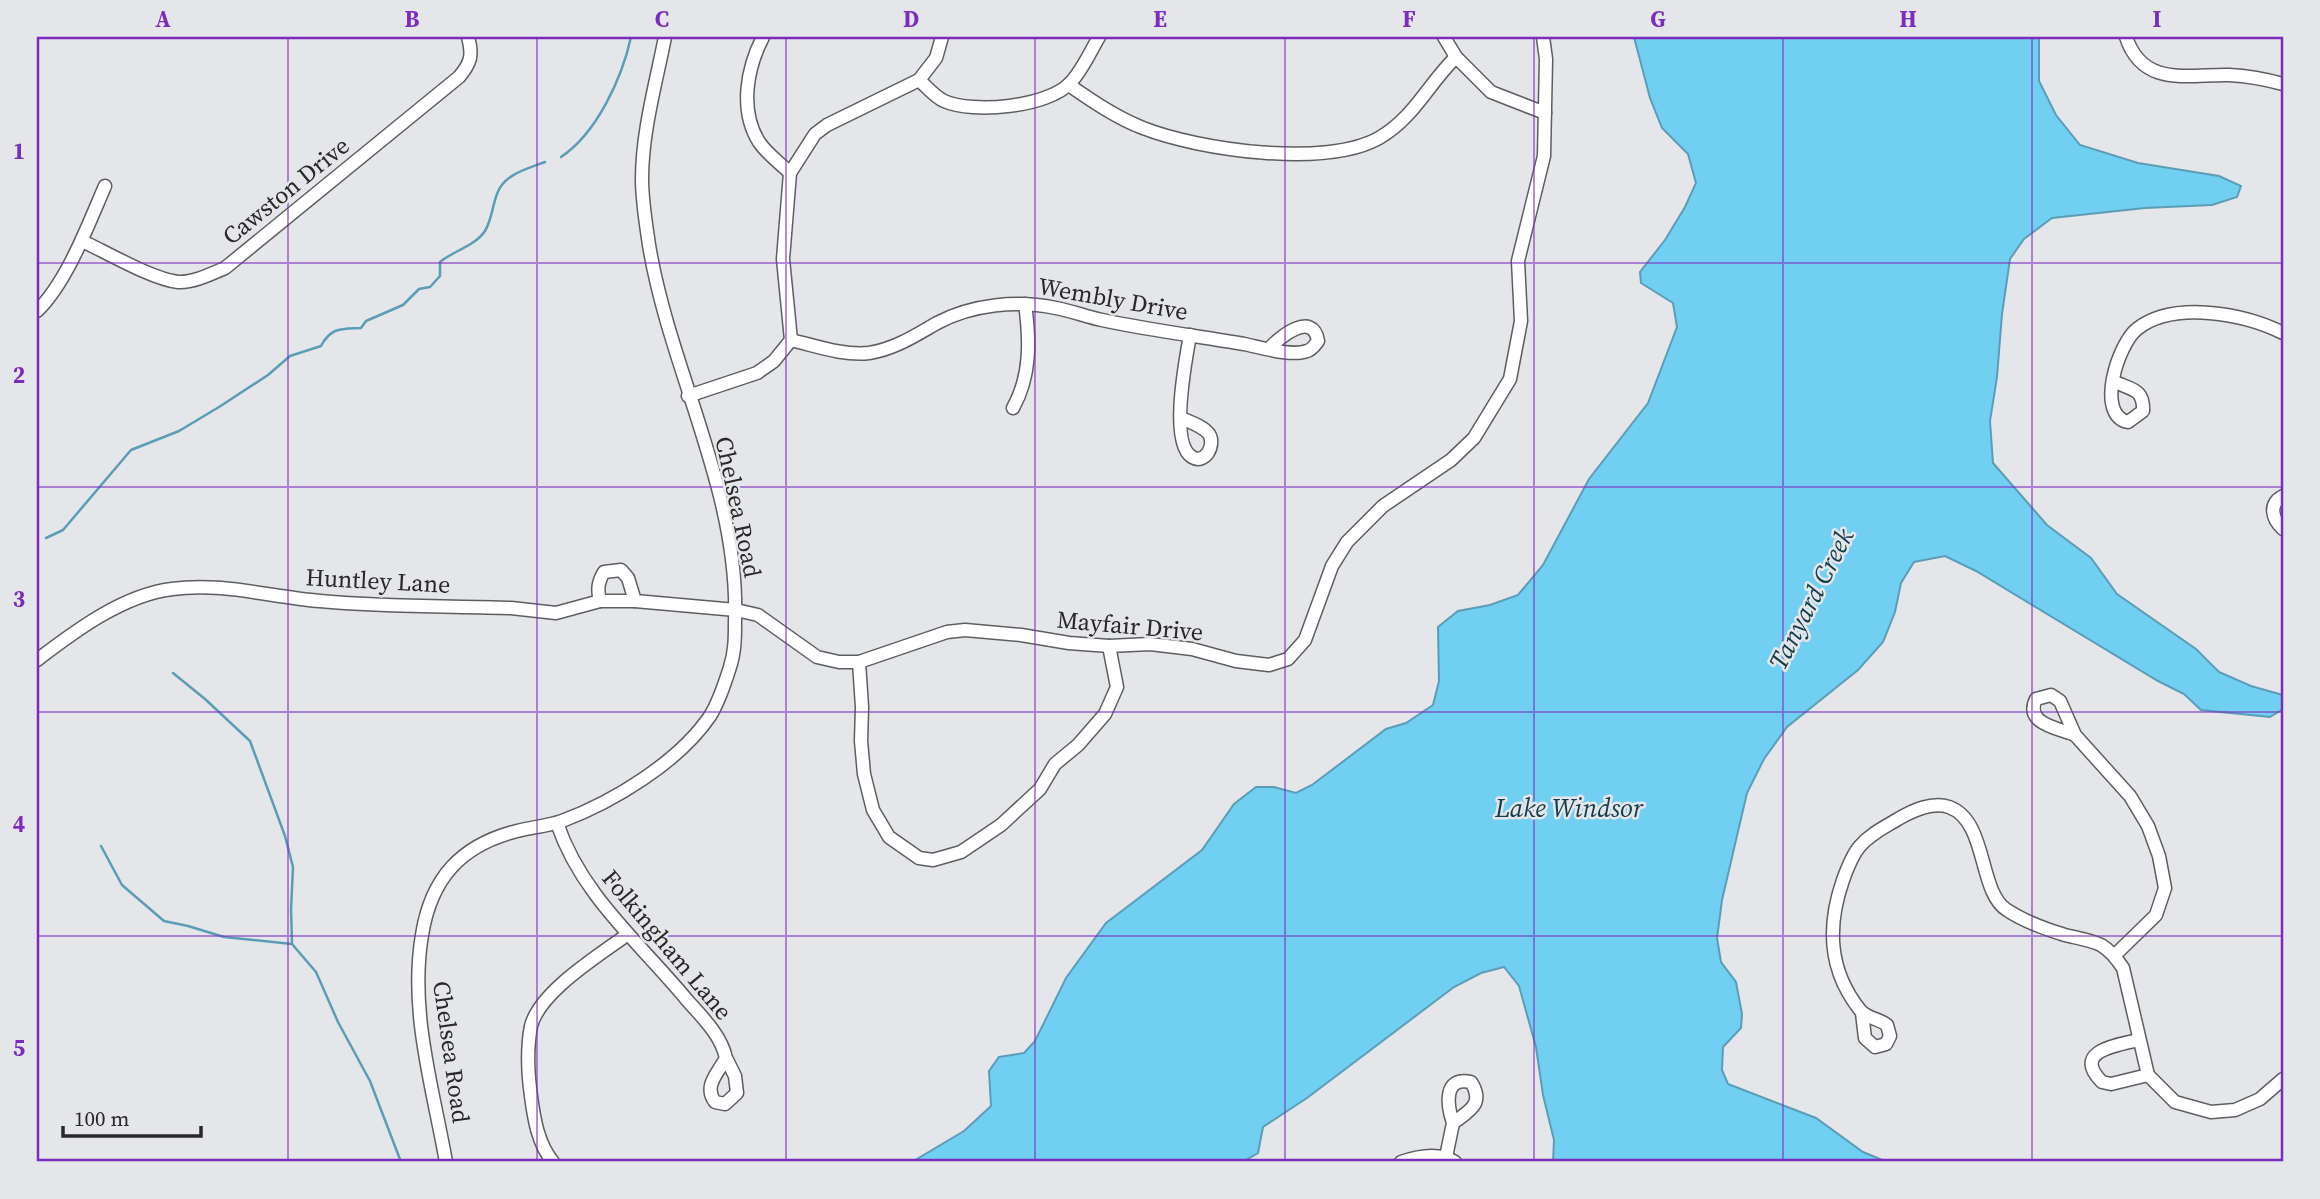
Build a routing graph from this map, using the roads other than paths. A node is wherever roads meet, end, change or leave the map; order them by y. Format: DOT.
graph roads {
  1 [pos="468,37"];
  2 [pos="665,37"];
  3 [pos="764,37"];
  4 [pos="942,37"];
  5 [pos="1099,37"];
  6 [pos="1444,37"];
  7 [pos="1542,37"];
  8 [pos="2126,37"];
  9 [pos="1456,57"];
  10 [pos="919,80"];
  11 [pos="2283,84"];
  12 [pos="1069,85"];
  13 [pos="1545,113"];
  14 [pos="790,173"];
  15 [pos="105,186"];
  16 [pos="82,241"];
  17 [pos="1025,304"];
  18 [pos="37,311"];
  19 [pos="2283,333"];
  20 [pos="1190,335"];
  21 [pos="791,340"];
  22 [pos="1269,349"];
  23 [pos="2113,381"];
  24 [pos="688,396"];
  25 [pos="1013,408"];
  26 [pos="1181,418"];
  27 [pos="2283,496"];
  28 [pos="2283,529"];
  29 [pos="600,601"];
  30 [pos="635,601"];
  31 [pos="736,610"];
  32 [pos="1109,646"];
  33 [pos="37,660"];
  34 [pos="859,662"];
  35 [pos="2075,734"];
  36 [pos="557,823"];
  37 [pos="628,934"];
  38 [pos="2115,955"];
  39 [pos="1862,1013"];
  40 [pos="2139,1040"];
  41 [pos="726,1058"];
  42 [pos="2148,1075"];
  43 [pos="2283,1079"];
  44 [pos="1453,1123"];
  45 [pos="1450,1160"];
  46 [pos="446,1162"];
  47 [pos="552,1162"];
  48 [pos="1401,1162"];
  1 -- 16 [label="street, Cawston Drive"];
  2 -- 24 [label="street, Chelsea Road"];
  3 -- 14 [label="street"];
  4 -- 10 [label="street"];
  5 -- 12 [label="street"];
  6 -- 9 [label="street"];
  7 -- 13 [label="street, Mayfair Drive"];
  8 -- 11 [label="street"];
  9 -- 12 [label="street"];
  9 -- 13 [label="street"];
  10 -- 12 [label="street"];
  10 -- 14 [label="street"];
  13 -- 32 [label="street, Mayfair Drive"];
  14 -- 21 [label="street"];
  15 -- 16 [label="street"];
  16 -- 18 [label="street"];
  17 -- 20 [label="street, Wembly Drive"];
  17 -- 21 [label="street, Wembly Drive"];
  17 -- 25 [label="street"];
  19 -- 23 [label="street"];
  20 -- 22 [label="street, Wembly Drive"];
  20 -- 26 [label="street"];
  21 -- 24 [label="street"];
  24 -- 31 [label="street, Chelsea Road"];
  27 -- 28 [label="street"];
  29 -- 30 [label="street, Huntley Lane"];
  29 -- 30 [label="street"];
  29 -- 33 [label="street, Huntley Lane"];
  30 -- 31 [label="street, Huntley Lane"];
  31 -- 34 [label="street, Mayfair Drive"];
  31 -- 36 [label="street, Chelsea Road"];
  32 -- 34 [label="street, Mayfair Drive"];
  32 -- 34 [label="street"];
  35 -- 38 [label="street"];
  36 -- 37 [label="street, Folkingham Lane"];
  36 -- 46 [label="street, Chelsea Road"];
  37 -- 41 [label="street, Folkingham Lane"];
  37 -- 47 [label="street"];
  38 -- 39 [label="street"];
  38 -- 40 [label="street"];
  40 -- 42 [label="street"];
  40 -- 42 [label="street"];
  42 -- 43 [label="street"];
  44 -- 45 [label="street"];
  45 -- 48 [label="street"];
}
